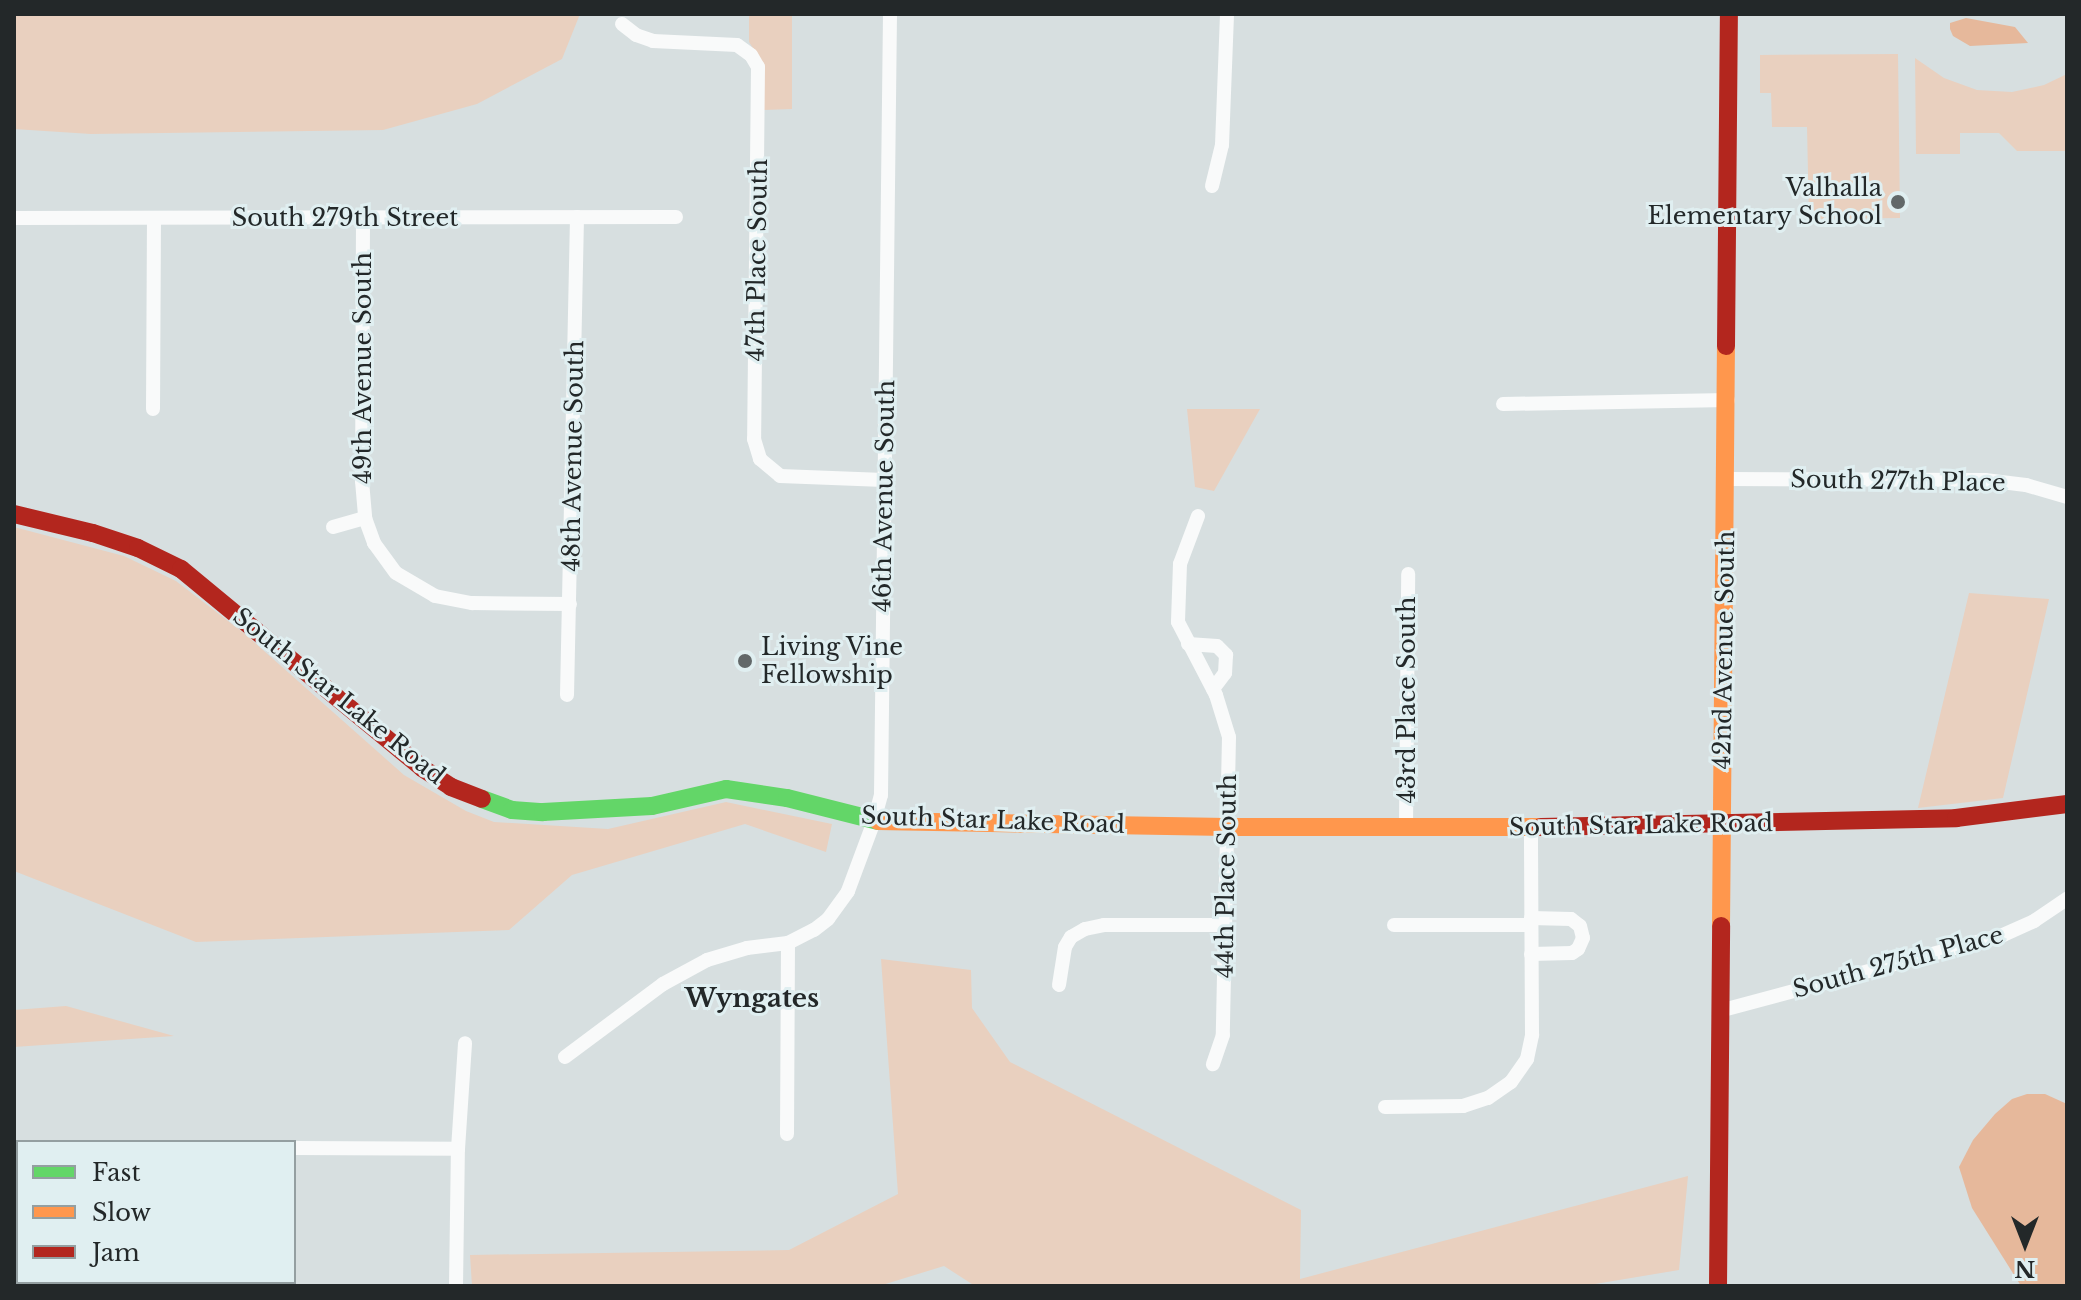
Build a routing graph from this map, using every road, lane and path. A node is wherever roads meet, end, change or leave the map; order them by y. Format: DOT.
graph roads {
  1 [pos="890,14"];
  2 [pos="1227,14"];
  3 [pos="1729,14"];
  4 [pos="622,24"];
  5 [pos="1212,186"];
  6 [pos="577,217"];
  7 [pos="676,217"];
  8 [pos="14,218"];
  9 [pos="154,219"];
  10 [pos="363,219"];
  11 [pos="1728,400"];
  12 [pos="1503,404"];
  13 [pos="153,409"];
  14 [pos="1727,479"];
  15 [pos="884,480"];
  16 [pos="2067,497"];
  17 [pos="14,514"];
  18 [pos="1198,516"];
  19 [pos="365,518"];
  20 [pos="333,527"];
  21 [pos="1408,574"];
  22 [pos="570,604"];
  23 [pos="1188,644"];
  24 [pos="1213,689"];
  25 [pos="567,695"];
  26 [pos="2067,804"];
  27 [pos="874,821"];
  28 [pos="1406,826"];
  29 [pos="1721,826"];
  30 [pos="1227,827"];
  31 [pos="1531,827"];
  32 [pos="2067,899"];
  33 [pos="1531,922"];
  34 [pos="1224,925"];
  35 [pos="1394,925"];
  36 [pos="788,943"];
  37 [pos="1531,954"];
  38 [pos="1059,985"];
  39 [pos="1723,1010"];
  40 [pos="465,1043"];
  41 [pos="565,1057"];
  42 [pos="1213,1064"];
  43 [pos="1385,1107"];
  44 [pos="787,1134"];
  45 [pos="296,1148"];
  46 [pos="458,1149"];
  47 [pos="456,1286"];
  48 [pos="1718,1286"];
  1 -- 15 [label="street, 46th Avenue South"];
  2 -- 5 [label="street"];
  3 -- 11 [label="street, 42nd Avenue South"];
  4 -- 15 [label="street, 47th Place South"];
  6 -- 7 [label="street, South 279th Street"];
  6 -- 10 [label="street, South 279th Street"];
  6 -- 22 [label="street, 48th Avenue South"];
  8 -- 9 [label="street, South 279th Street"];
  9 -- 10 [label="street, South 279th Street"];
  9 -- 13 [label="street"];
  10 -- 19 [label="street, 49th Avenue South"];
  11 -- 12 [label="street"];
  11 -- 14 [label="street, 42nd Avenue South"];
  14 -- 16 [label="street, South 277th Place"];
  14 -- 29 [label="street, 42nd Avenue South"];
  15 -- 27 [label="street, 46th Avenue South"];
  17 -- 27 [label="street, South Star Lake Road"];
  18 -- 23 [label="street, 44th Place South"];
  19 -- 20 [label="street, 49th Avenue South"];
  19 -- 22 [label="street, 49th Avenue South"];
  21 -- 28 [label="street, 43rd Place South"];
  22 -- 25 [label="street, 48th Avenue South"];
  23 -- 24 [label="street, 44th Place South"];
  23 -- 24 [label="street"];
  24 -- 30 [label="street, 44th Place South"];
  26 -- 29 [label="street, South Star Lake Road"];
  27 -- 30 [label="street, South Star Lake Road"];
  27 -- 36 [label="street, 46th Avenue South"];
  28 -- 30 [label="street, South Star Lake Road"];
  28 -- 31 [label="street, South Star Lake Road"];
  29 -- 31 [label="street, South Star Lake Road"];
  29 -- 39 [label="street, 42nd Avenue South"];
  30 -- 34 [label="street, 44th Place South"];
  31 -- 33 [label="street"];
  32 -- 39 [label="street, South 275th Place"];
  33 -- 35 [label="street"];
  33 -- 37 [label="street"];
  33 -- 37 [label="street"];
  34 -- 38 [label="street"];
  34 -- 42 [label="street, 44th Place South"];
  36 -- 41 [label="street"];
  36 -- 44 [label="street"];
  37 -- 43 [label="street"];
  39 -- 48 [label="street, 42nd Avenue South"];
  40 -- 46 [label="street"];
  45 -- 46 [label="street"];
  46 -- 47 [label="street"];
}
